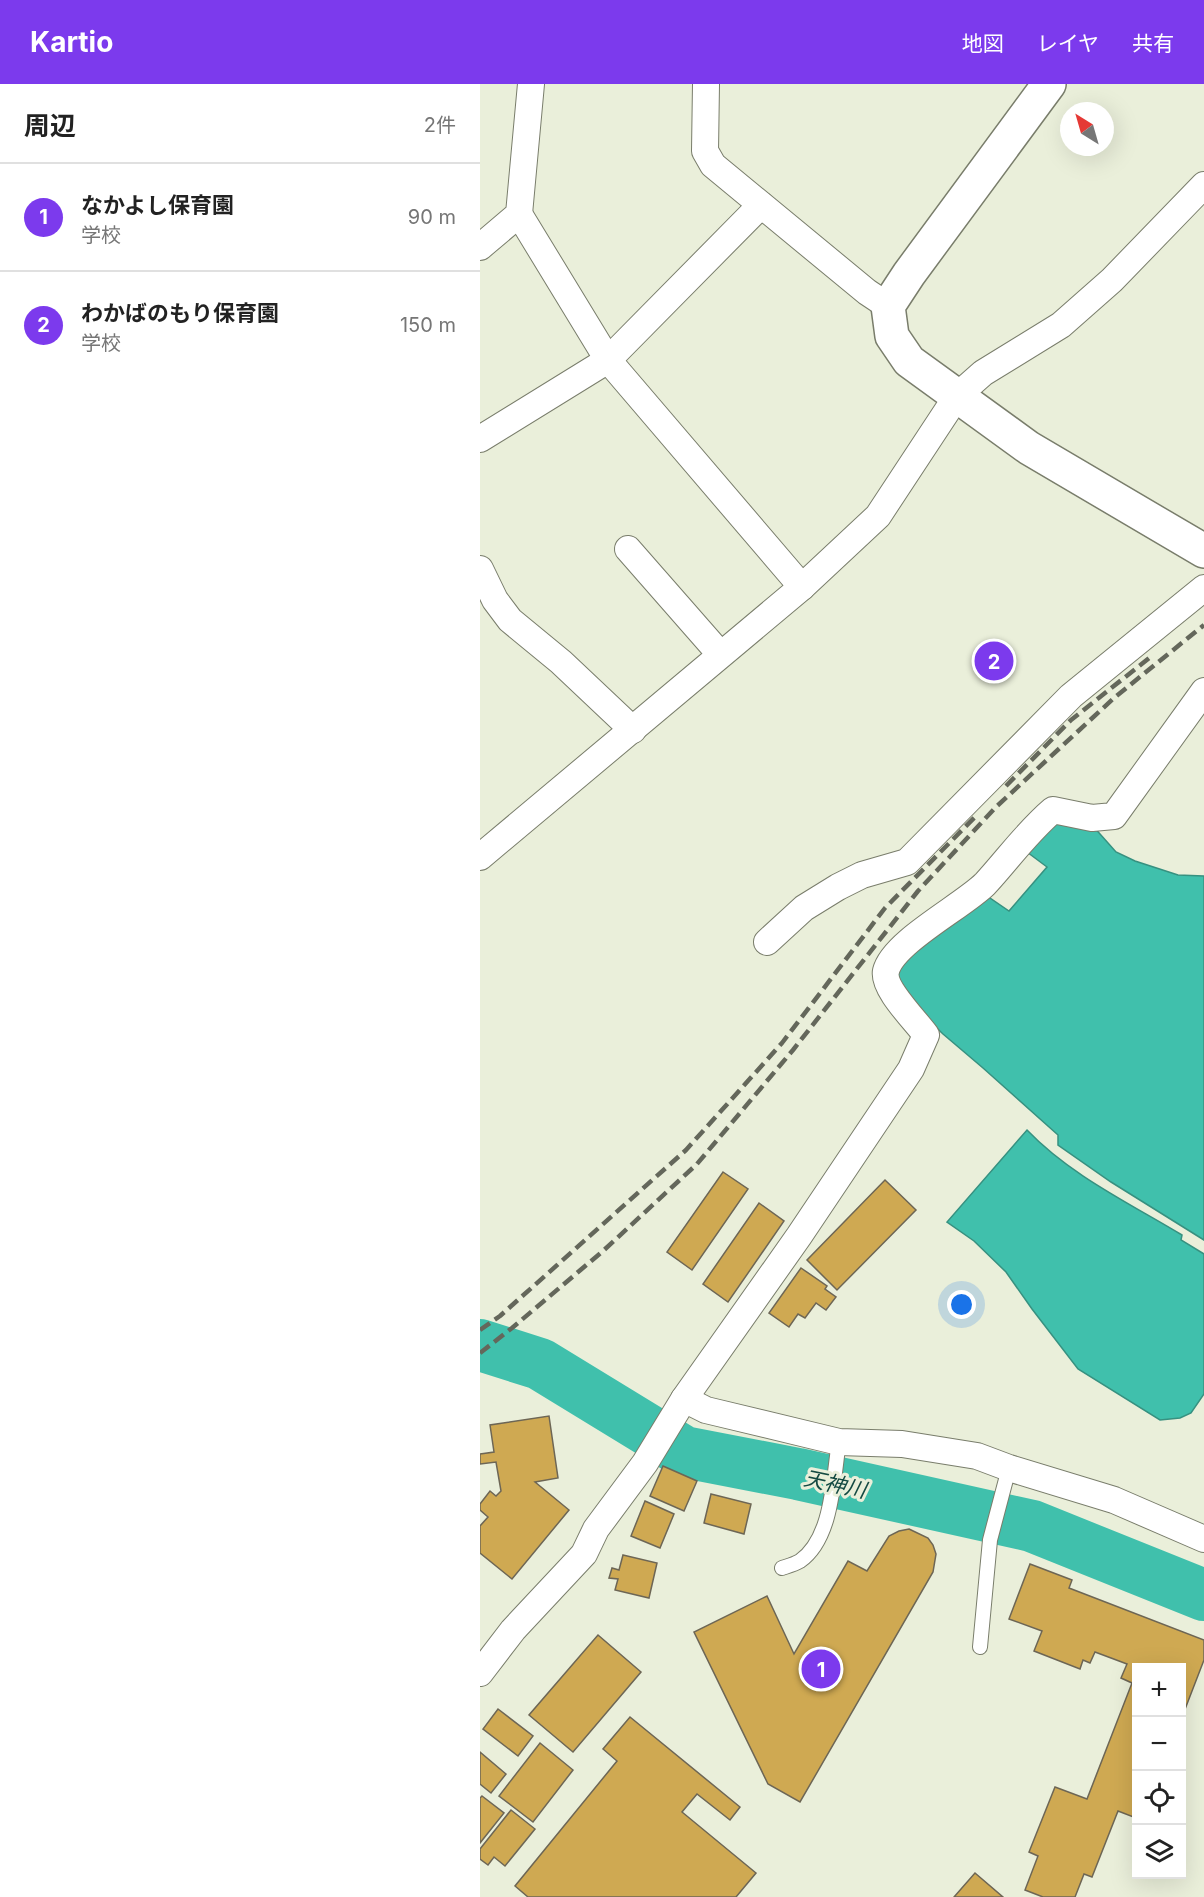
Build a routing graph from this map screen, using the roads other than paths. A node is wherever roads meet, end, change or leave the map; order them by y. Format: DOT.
graph roads {
  1 [pos="531,84"];
  2 [pos="706,84"];
  3 [pos="1048,84"];
  4 [pos="1204,185"];
  5 [pos="762,205"];
  6 [pos="519,214"];
  7 [pos="480,247"];
  8 [pos="888,306"];
  9 [pos="608,360"];
  10 [pos="957,396"];
  11 [pos="480,439"];
  12 [pos="628,549"];
  13 [pos="1204,551"];
  14 [pos="480,569"];
  15 [pos="802,587"];
  16 [pos="1204,588"];
  17 [pos="720,654"];
  18 [pos="1204,691"];
  19 [pos="633,730"];
  20 [pos="480,857"];
  21 [pos="767,942"];
  22 [pos="679,1408"];
  23 [pos="837,1452"];
  24 [pos="1006,1479"];
  25 [pos="1204,1539"];
  26 [pos="782,1568"];
  27 [pos="980,1647"];
  28 [pos="480,1673"];
  1 -- 6 [label="street"];
  2 -- 5 [label="street"];
  3 -- 8 [label="street"];
  4 -- 10 [label="street"];
  5 -- 8 [label="street"];
  5 -- 9 [label="street"];
  6 -- 7 [label="street"];
  6 -- 9 [label="street"];
  8 -- 10 [label="street"];
  9 -- 11 [label="street"];
  9 -- 15 [label="street"];
  10 -- 13 [label="street"];
  10 -- 15 [label="street"];
  12 -- 17 [label="street"];
  14 -- 19 [label="street"];
  15 -- 17 [label="street"];
  16 -- 21 [label="street"];
  17 -- 19 [label="street"];
  18 -- 22 [label="street"];
  19 -- 20 [label="street"];
  22 -- 23 [label="street"];
  22 -- 28 [label="street"];
  23 -- 24 [label="street"];
  23 -- 26 [label="lane"];
  24 -- 25 [label="street"];
  24 -- 27 [label="lane"];
}
